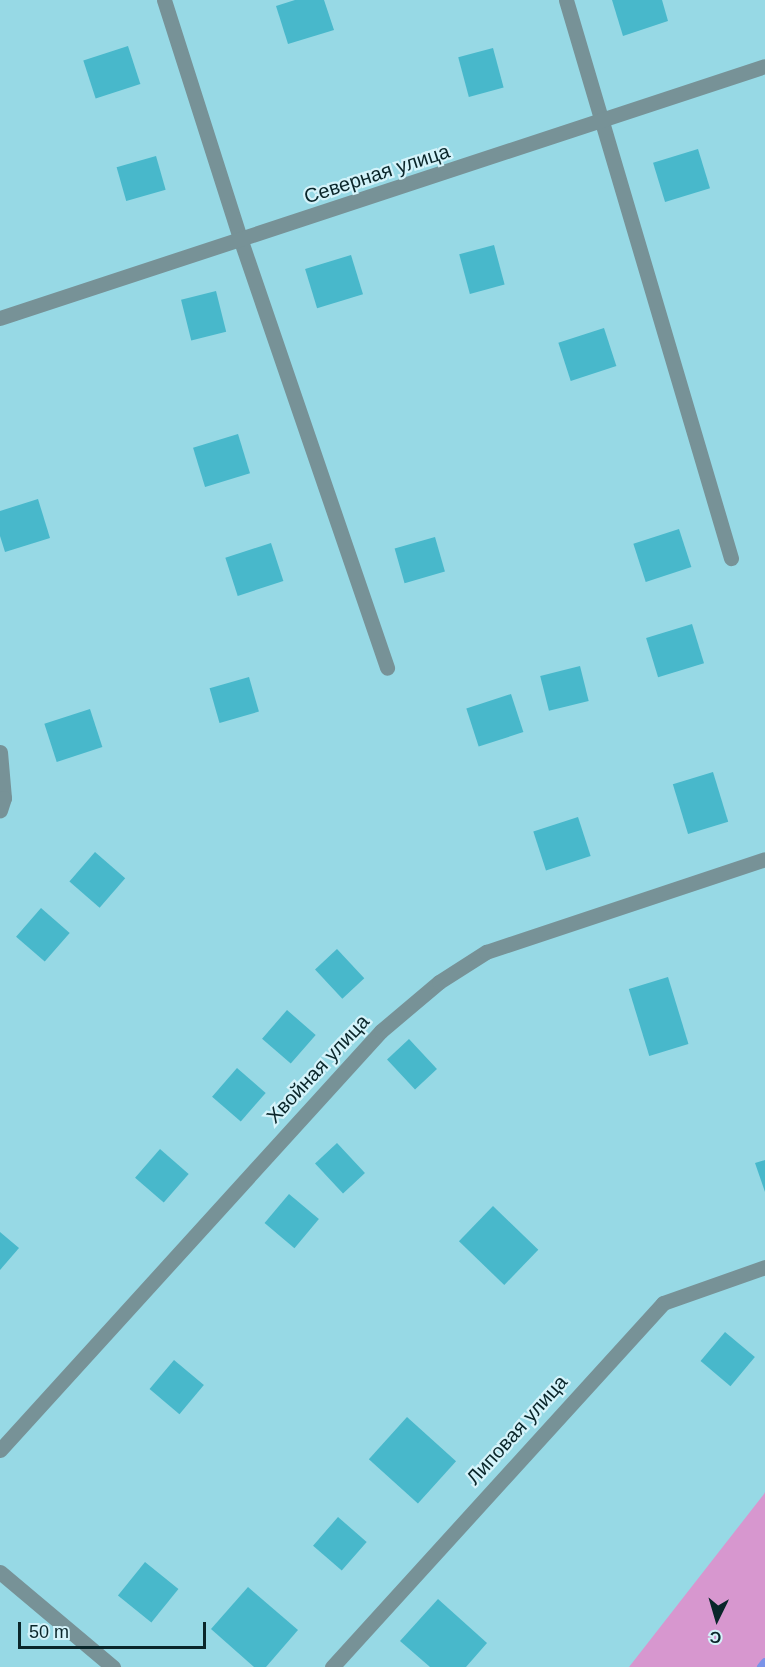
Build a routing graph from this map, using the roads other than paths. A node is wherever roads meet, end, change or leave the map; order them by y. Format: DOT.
graph roads {
  1 [pos="164,0"];
  2 [pos="566,0"];
  3 [pos="765,66"];
  4 [pos="605,121"];
  5 [pos="241,241"];
  6 [pos="0,318"];
  7 [pos="731,558"];
  8 [pos="387,668"];
  9 [pos="0,752"];
  10 [pos="0,810"];
  11 [pos="765,859"];
  12 [pos="765,1267"];
  13 [pos="0,1450"];
  14 [pos="0,1572"];
  15 [pos="113,1667"];
  16 [pos="332,1667"];
  1 -- 5 [label="street"];
  2 -- 4 [label="street"];
  3 -- 4 [label="street, Северная улица"];
  4 -- 5 [label="street, Северная улица"];
  4 -- 7 [label="street"];
  5 -- 6 [label="street, Северная улица"];
  5 -- 8 [label="street"];
  9 -- 10 [label="street"];
  11 -- 13 [label="street, Хвойная улица"];
  12 -- 16 [label="street, Липовая улица"];
  14 -- 15 [label="street"];
}
